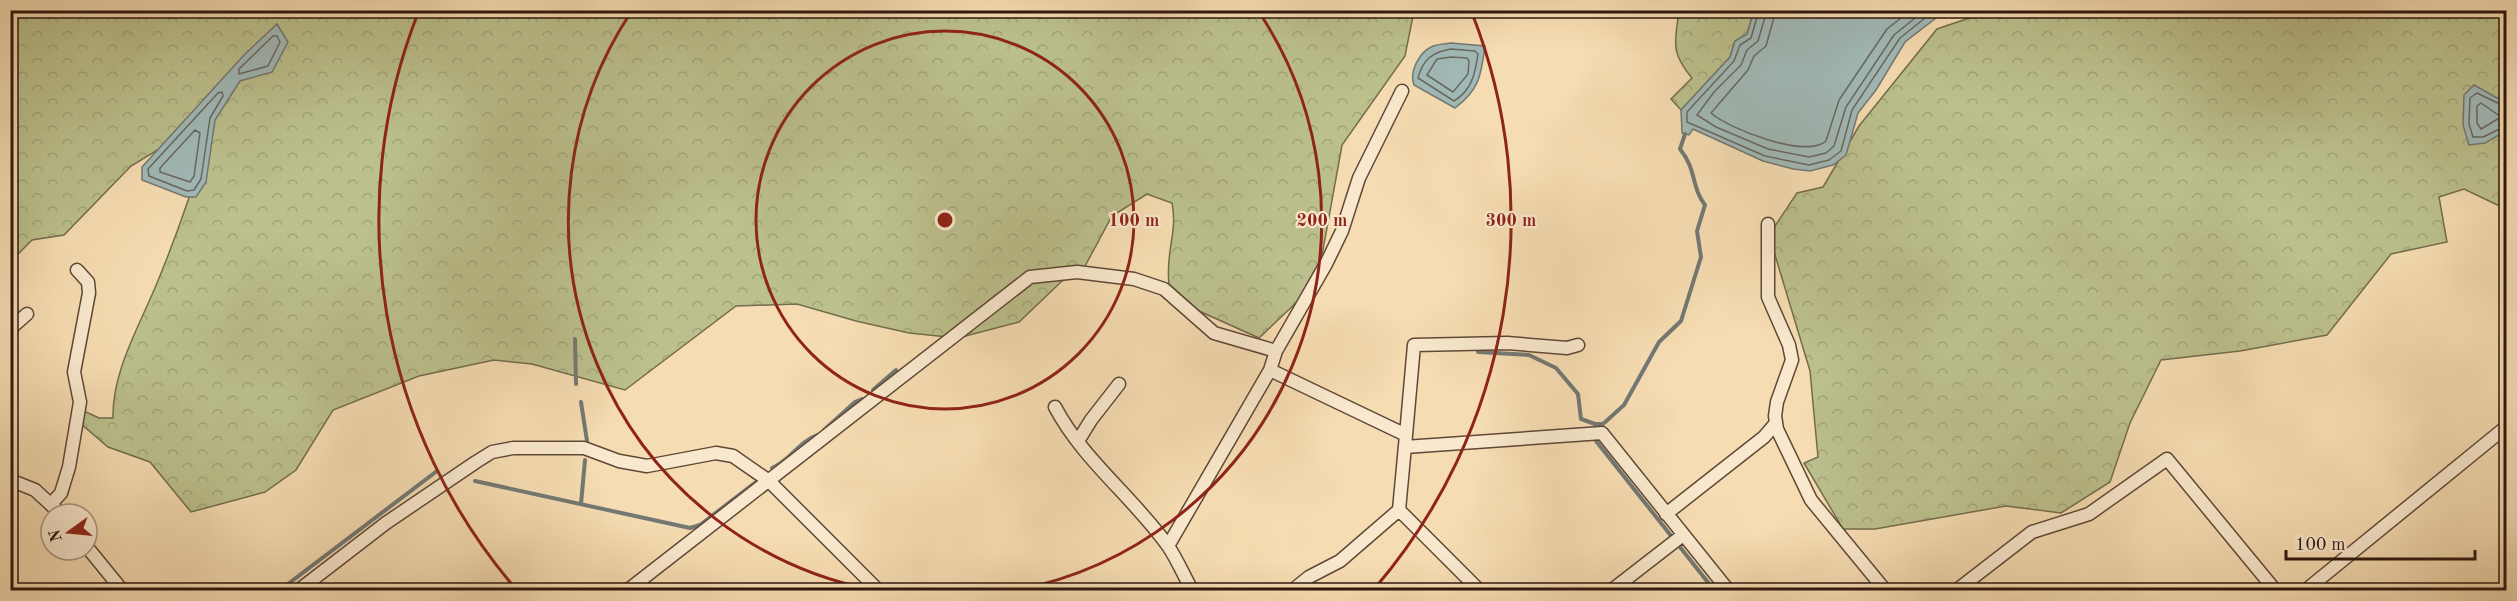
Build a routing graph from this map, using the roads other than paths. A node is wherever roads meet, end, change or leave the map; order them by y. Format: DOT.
graph roads {
  1 [pos="1402,91"];
  2 [pos="1768,224"];
  3 [pos="76,270"];
  4 [pos="27,314"];
  5 [pos="10,329"];
  6 [pos="1578,345"];
  7 [pos="1276,351"];
  8 [pos="1270,370"];
  9 [pos="1119,384"];
  10 [pos="1055,406"];
  11 [pos="1776,423"];
  12 [pos="2506,427"];
  13 [pos="1078,441"];
  14 [pos="1405,441"];
  15 [pos="10,480"];
  16 [pos="769,481"];
  17 [pos="51,502"];
  18 [pos="53,502"];
  19 [pos="1399,510"];
  20 [pos="1666,514"];
  21 [pos="1683,535"];
  22 [pos="1168,546"];
  23 [pos="99,562"];
  24 [pos="122,591"];
  25 [pos="299,591"];
  26 [pos="628,591"];
  27 [pos="878,591"];
  28 [pos="1192,591"];
  29 [pos="1293,591"];
  30 [pos="1479,591"];
  31 [pos="1612,591"];
  32 [pos="1728,591"];
  33 [pos="1885,591"];
  34 [pos="1957,591"];
  35 [pos="2275,591"];
  36 [pos="2306,591"];
  1 -- 7 [label="street"];
  2 -- 11 [label="street"];
  3 -- 18 [label="street"];
  4 -- 5 [label="street"];
  6 -- 14 [label="street"];
  7 -- 8 [label="street"];
  7 -- 16 [label="street"];
  8 -- 14 [label="street"];
  8 -- 22 [label="street"];
  9 -- 13 [label="street"];
  10 -- 13 [label="street"];
  11 -- 20 [label="street"];
  11 -- 33 [label="street"];
  12 -- 36 [label="street"];
  13 -- 22 [label="street"];
  14 -- 19 [label="street"];
  14 -- 20 [label="street"];
  15 -- 17 [label="street"];
  16 -- 25 [label="street"];
  16 -- 26 [label="street"];
  16 -- 27 [label="street"];
  19 -- 29 [label="street"];
  19 -- 30 [label="street"];
  20 -- 21 [label="street"];
  21 -- 31 [label="street"];
  21 -- 32 [label="street"];
  22 -- 28 [label="street"];
  23 -- 24 [label="street"];
  34 -- 35 [label="street"];
}
